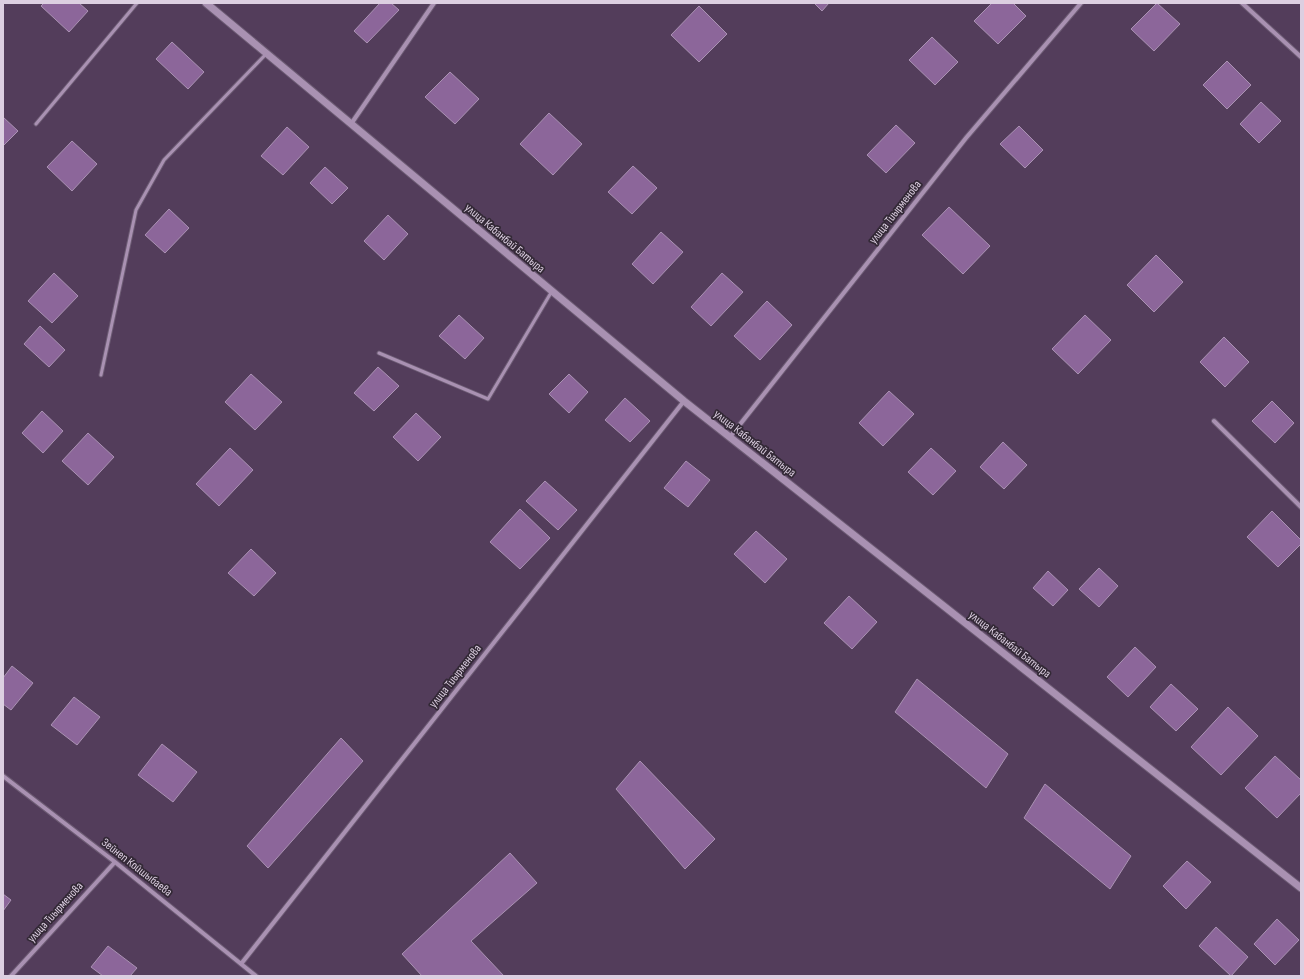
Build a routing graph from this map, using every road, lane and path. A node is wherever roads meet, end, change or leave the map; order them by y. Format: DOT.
graph roads {
  1 [pos="137,3"];
  2 [pos="206,3"];
  3 [pos="434,3"];
  4 [pos="1081,3"];
  5 [pos="1242,3"];
  6 [pos="267,53"];
  7 [pos="1301,57"];
  8 [pos="36,124"];
  9 [pos="352,124"];
  10 [pos="552,291"];
  11 [pos="380,353"];
  12 [pos="101,375"];
  13 [pos="684,401"];
  14 [pos="1214,421"];
  15 [pos="730,437"];
  16 [pos="1301,507"];
  17 [pos="3,776"];
  18 [pos="115,862"];
  19 [pos="1301,888"];
  20 [pos="241,964"];
  21 [pos="11,976"];
  22 [pos="256,976"];
  1 -- 8 [label="lane"];
  2 -- 6 [label="street, улица Кабанбай Батыра"];
  3 -- 9 [label="street"];
  4 -- 15 [label="street, улица Тиырменова"];
  5 -- 7 [label="street"];
  6 -- 9 [label="street, улица Кабанбай Батыра"];
  6 -- 12 [label="lane"];
  9 -- 10 [label="street, улица Кабанбай Батыра"];
  10 -- 11 [label="lane"];
  10 -- 13 [label="street, улица Кабанбай Батыра"];
  13 -- 15 [label="street, улица Кабанбай Батыра"];
  13 -- 20 [label="street, улица Тиырменова"];
  14 -- 16 [label="street"];
  15 -- 19 [label="street, улица Кабанбай Батыра"];
  17 -- 18 [label="street, Зейнеп Койшыбаева"];
  18 -- 20 [label="street, Зейнеп Койшыбаева"];
  18 -- 21 [label="street, улица Тиырменова"];
  20 -- 22 [label="street, Зейнеп Койшыбаева"];
}
